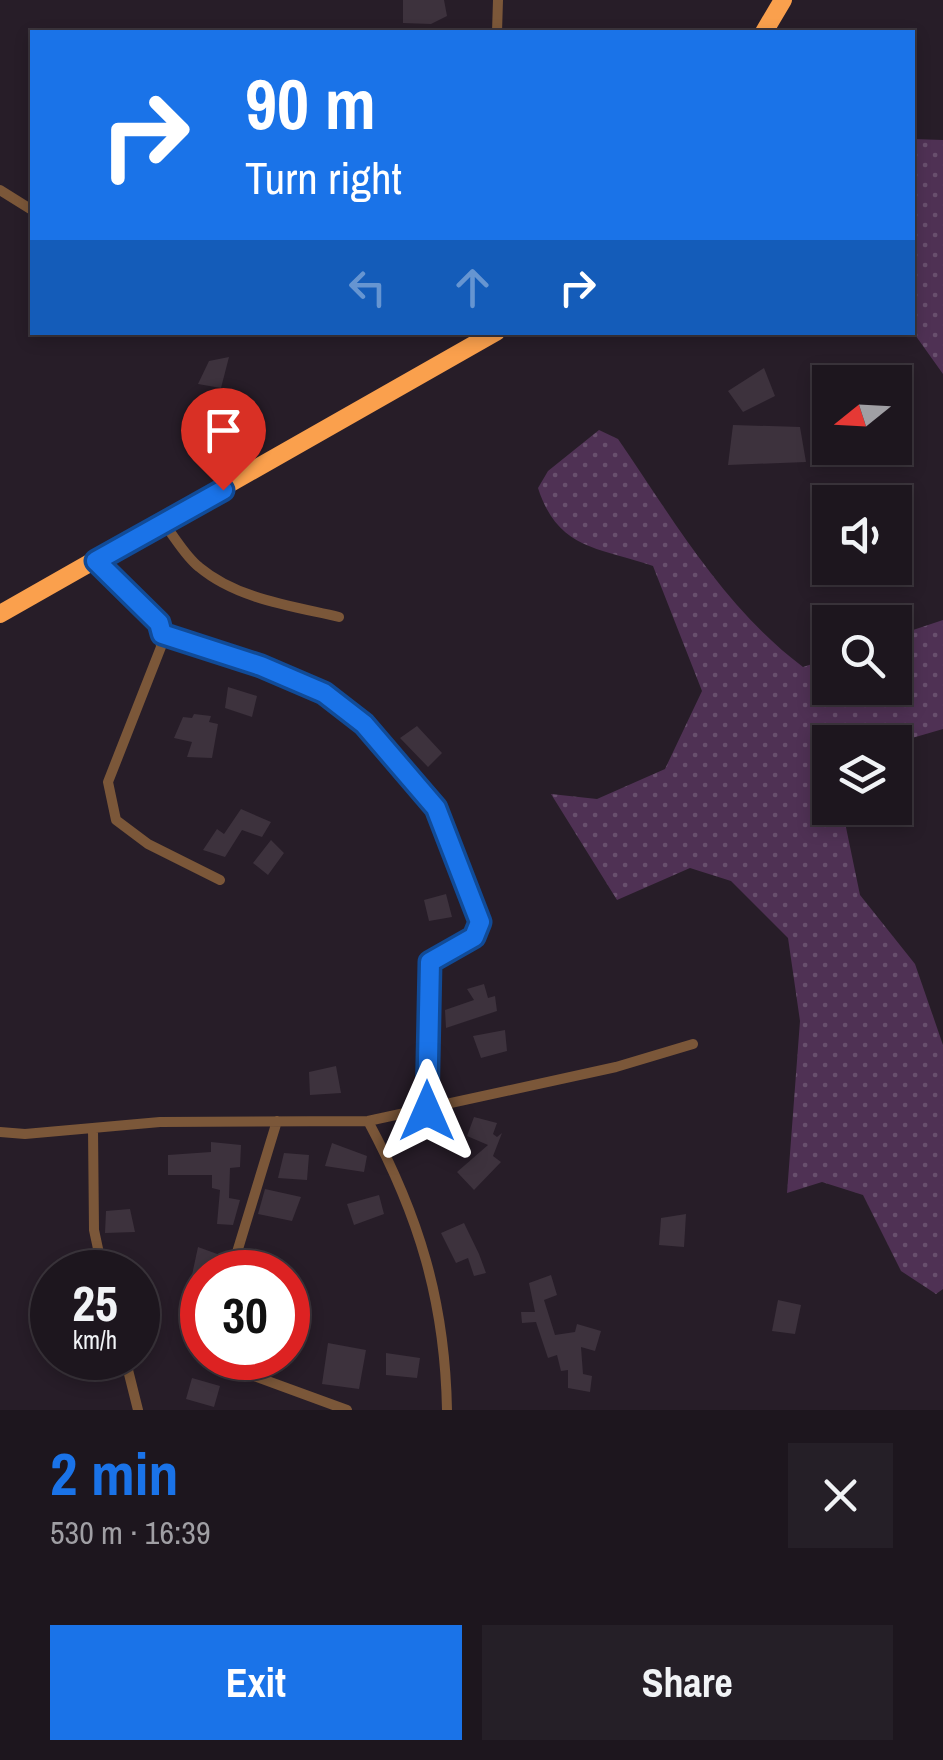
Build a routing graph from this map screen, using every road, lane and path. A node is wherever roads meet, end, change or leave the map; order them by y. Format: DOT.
graph roads {
  1 [pos="498,0"];
  2 [pos="783,0"];
  3 [pos="496,30"];
  4 [pos="765,30"];
  5 [pos="0,190"];
  6 [pos="30,209"];
  7 [pos="491,335"];
  8 [pos="164,524"];
  9 [pos="96,561"];
  10 [pos="0,614"];
  11 [pos="339,618"];
  12 [pos="162,634"];
  13 [pos="220,880"];
  14 [pos="693,1044"];
  15 [pos="427,1111"];
  16 [pos="368,1121"];
  17 [pos="277,1122"];
  18 [pos="93,1129"];
  19 [pos="0,1132"];
  20 [pos="98,1250"];
  21 [pos="238,1250"];
  22 [pos="130,1380"];
  23 [pos="265,1380"];
  24 [pos="138,1410"];
  25 [pos="348,1410"];
  26 [pos="447,1410"];
  1 -- 3 [label="street"];
  2 -- 4 [label="highway"];
  5 -- 6 [label="street"];
  7 -- 8 [label="highway"];
  8 -- 9 [label="highway"];
  8 -- 11 [label="street"];
  9 -- 10 [label="highway"];
  9 -- 12 [label="street"];
  12 -- 13 [label="street"];
  12 -- 15 [label="street"];
  14 -- 15 [label="street"];
  15 -- 16 [label="street"];
  16 -- 17 [label="street"];
  16 -- 26 [label="street"];
  17 -- 18 [label="street"];
  17 -- 21 [label="street"];
  18 -- 19 [label="street"];
  18 -- 20 [label="street"];
  22 -- 24 [label="street"];
  23 -- 25 [label="street"];
}
